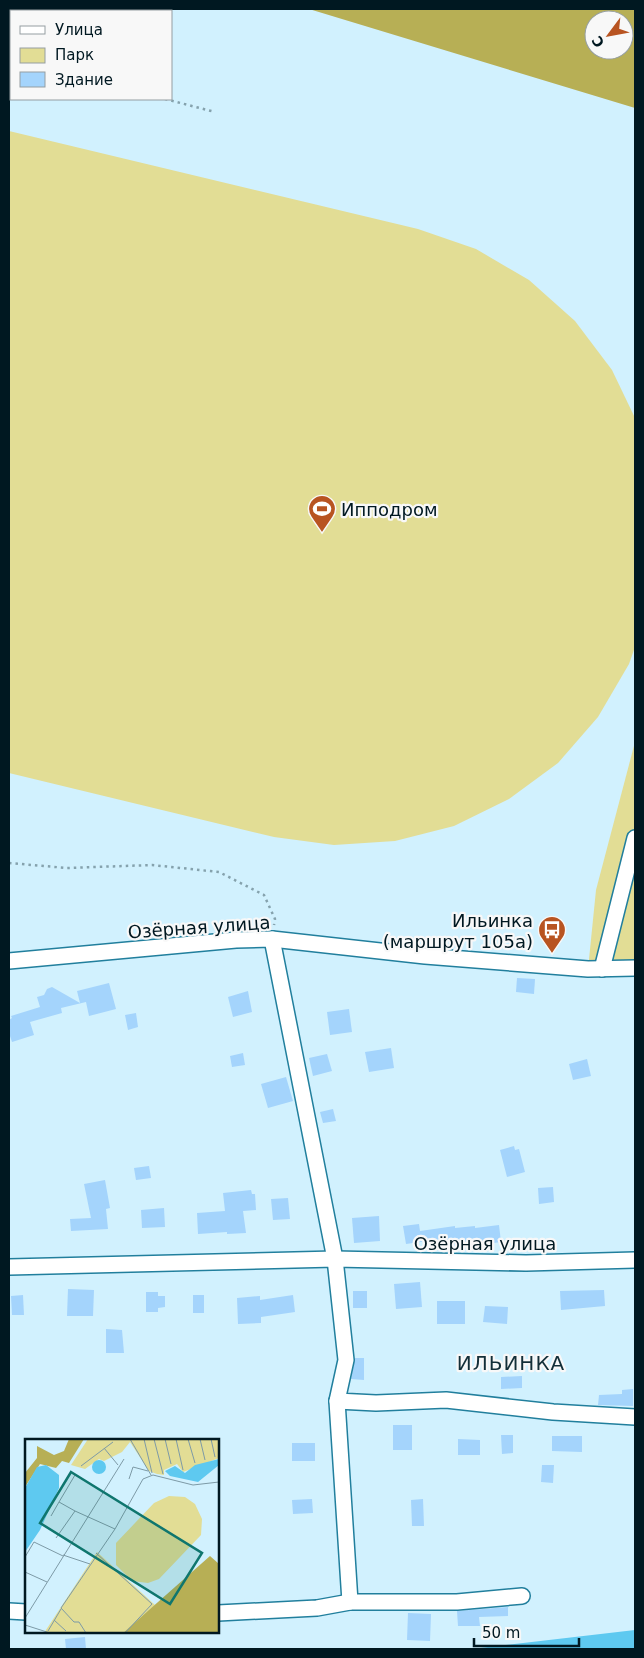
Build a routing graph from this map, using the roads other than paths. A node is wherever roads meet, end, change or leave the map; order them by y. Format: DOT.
graph roads {
  1 [pos="635,838"];
  2 [pos="272,939"];
  3 [pos="9,961"];
  4 [pos="635,968"];
  5 [pos="602,969"];
  6 [pos="335,1259"];
  7 [pos="635,1260"];
  8 [pos="9,1267"];
  9 [pos="337,1401"];
  10 [pos="635,1417"];
  11 [pos="522,1596"];
  12 [pos="350,1602"];
  13 [pos="9,1611"];
  14 [pos="25,1612"];
  15 [pos="219,1613"];
  1 -- 5 [label="street"];
  2 -- 3 [label="street, Озёрная улица"];
  2 -- 5 [label="street, Озёрная улица"];
  2 -- 6 [label="street"];
  4 -- 5 [label="street, Озёрная улица"];
  6 -- 7 [label="street, Озёрная улица"];
  6 -- 8 [label="street, Озёрная улица"];
  6 -- 9 [label="street"];
  9 -- 10 [label="street"];
  9 -- 12 [label="street"];
  11 -- 12 [label="street"];
  12 -- 15 [label="street"];
  13 -- 14 [label="street"];
}
